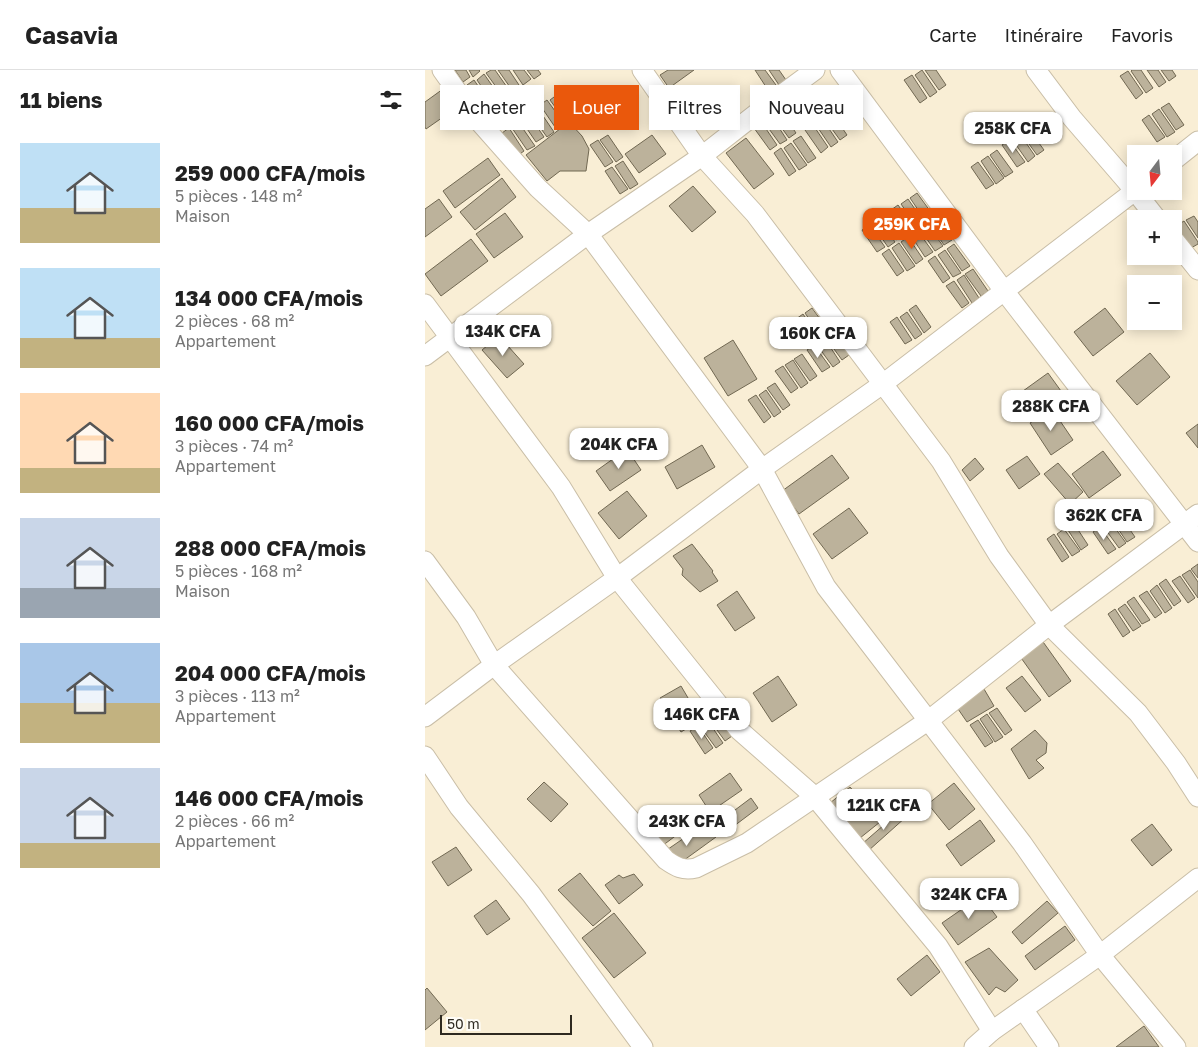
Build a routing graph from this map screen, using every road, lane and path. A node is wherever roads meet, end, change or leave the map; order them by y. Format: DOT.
graph roads {
  1 [pos="442,70"];
  2 [pos="643,70"];
  3 [pos="815,70"];
  4 [pos="840,70"];
  5 [pos="1036,70"];
  6 [pos="1198,141"];
  7 [pos="1183,153"];
  8 [pos="702,156"];
  9 [pos="1127,180"];
  10 [pos="1127,197"];
  11 [pos="589,234"];
  12 [pos="1182,250"];
  13 [pos="1198,270"];
  14 [pos="1005,292"];
  15 [pos="425,304"];
  16 [pos="449,338"];
  17 [pos="425,356"];
  18 [pos="884,383"];
  19 [pos="762,469"];
  20 [pos="1191,519"];
  21 [pos="1198,542"];
  22 [pos="425,561"];
  23 [pos="617,578"];
  24 [pos="1049,625"];
  25 [pos="494,665"];
  26 [pos="425,717"];
  27 [pos="929,720"];
  28 [pos="425,756"];
  29 [pos="814,796"];
  30 [pos="1198,797"];
  31 [pos="1198,878"];
  32 [pos="1100,955"];
  33 [pos="1023,1009"];
  34 [pos="992,1031"];
  35 [pos="643,1047"];
  36 [pos="974,1047"];
  37 [pos="1049,1047"];
  38 [pos="1176,1047"];
  1 -- 11 [label="street"];
  2 -- 8 [label="street"];
  3 -- 8 [label="street"];
  4 -- 14 [label="street"];
  5 -- 9 [label="street"];
  6 -- 7 [label="street"];
  8 -- 11 [label="street"];
  8 -- 18 [label="street"];
  10 -- 14 [label="street"];
  11 -- 16 [label="street"];
  11 -- 19 [label="street"];
  12 -- 13 [label="street"];
  14 -- 18 [label="street"];
  14 -- 20 [label="street"];
  15 -- 16 [label="street"];
  16 -- 17 [label="street"];
  16 -- 23 [label="street"];
  18 -- 19 [label="street"];
  18 -- 24 [label="street"];
  19 -- 23 [label="street"];
  19 -- 27 [label="street"];
  20 -- 21 [label="street"];
  20 -- 24 [label="street"];
  22 -- 25 [label="street"];
  23 -- 25 [label="street"];
  23 -- 29 [label="street"];
  24 -- 27 [label="street"];
  24 -- 30 [label="street"];
  25 -- 26 [label="street"];
  25 -- 29 [label="street"];
  27 -- 29 [label="street"];
  27 -- 32 [label="street"];
  28 -- 35 [label="street"];
  29 -- 34 [label="street"];
  31 -- 32 [label="street"];
  32 -- 33 [label="street"];
  32 -- 38 [label="street"];
  33 -- 34 [label="street"];
  33 -- 37 [label="street"];
  34 -- 36 [label="street"];
}
